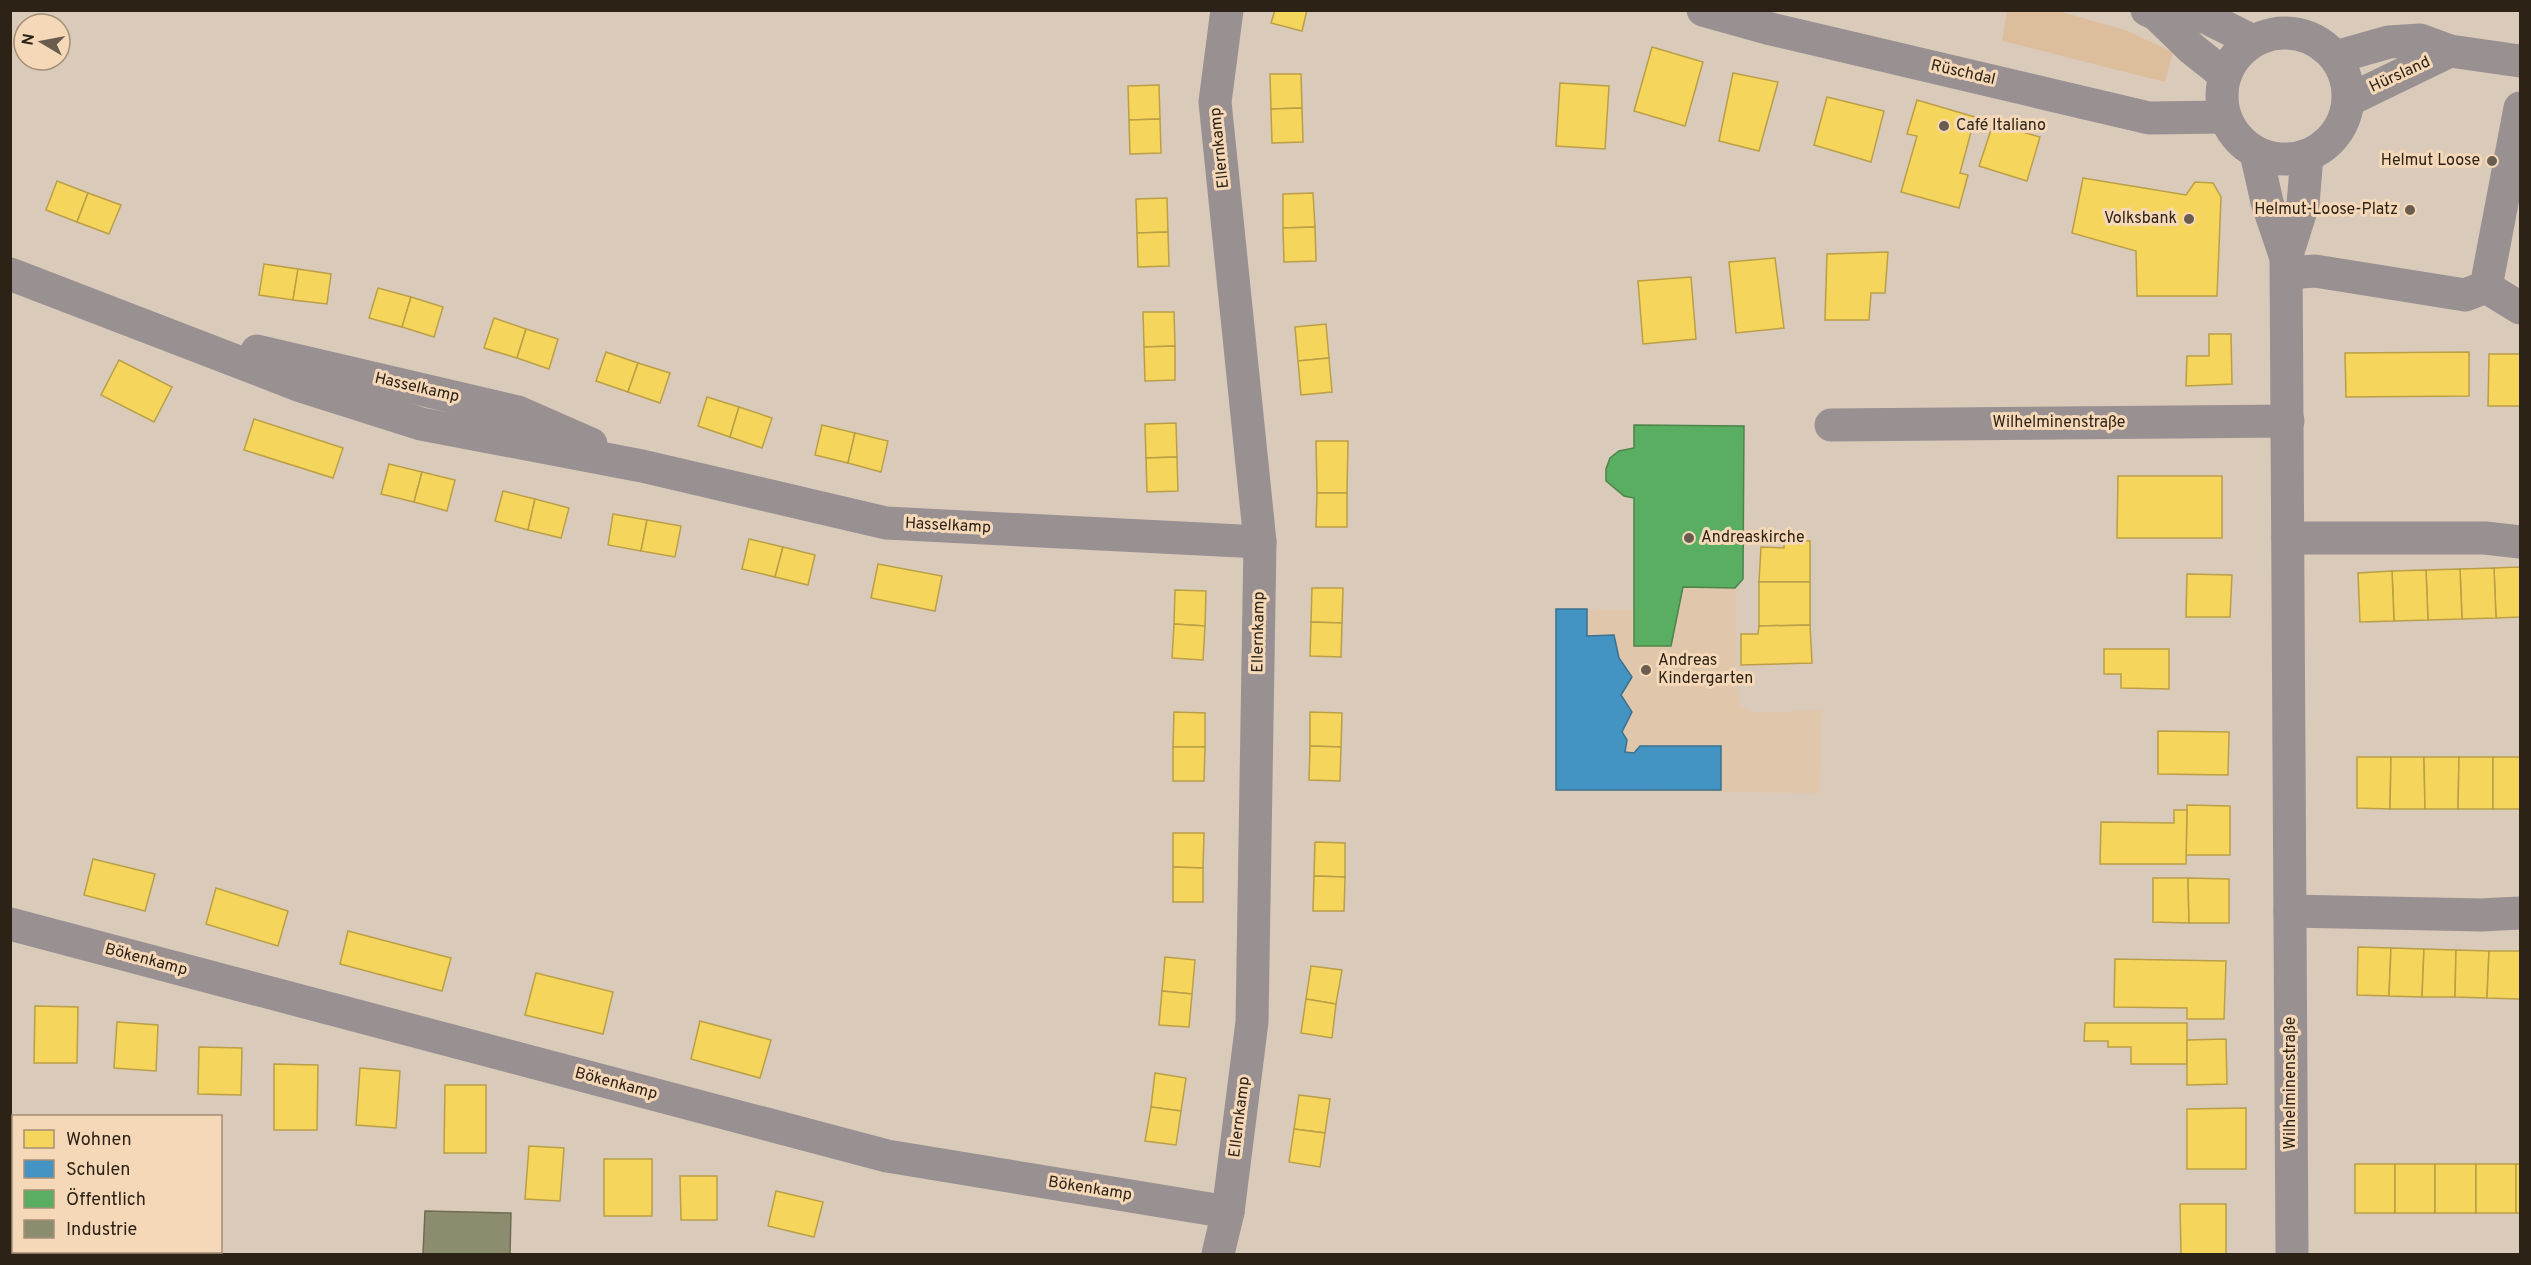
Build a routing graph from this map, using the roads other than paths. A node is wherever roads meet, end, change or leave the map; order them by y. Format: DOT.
graph roads {
  1 [pos="1227,10"];
  2 [pos="1703,10"];
  3 [pos="2152,12"];
  4 [pos="2253,41"];
  5 [pos="2450,51"];
  6 [pos="2336,57"];
  7 [pos="2520,60"];
  8 [pos="2225,75"];
  9 [pos="2349,100"];
  10 [pos="2520,108"];
  11 [pos="2225,117"];
  12 [pos="2256,153"];
  13 [pos="2307,156"];
  14 [pos="2286,266"];
  15 [pos="10,274"];
  16 [pos="2486,287"];
  17 [pos="2520,308"];
  18 [pos="2288,421"];
  19 [pos="1831,425"];
  20 [pos="2288,538"];
  21 [pos="1260,542"];
  22 [pos="2520,542"];
  23 [pos="2290,911"];
  24 [pos="2520,913"];
  25 [pos="10,924"];
  26 [pos="1228,1212"];
  27 [pos="1218,1254"];
  28 [pos="2292,1254"];
  1 -- 21 [label="street, Ellernkamp"];
  2 -- 11 [label="street, Rüschdal"];
  3 -- 4 [label="street"];
  3 -- 8 [label="street"];
  4 -- 6 [label="street"];
  4 -- 8 [label="street"];
  5 -- 6 [label="street, Hürsland"];
  5 -- 7 [label="street, Hürsland"];
  5 -- 9 [label="street, Hürsland"];
  6 -- 9 [label="street"];
  8 -- 11 [label="street"];
  9 -- 13 [label="street"];
  10 -- 16 [label="street"];
  11 -- 12 [label="street"];
  12 -- 13 [label="street"];
  12 -- 14 [label="street, Wilhelminenstraße"];
  13 -- 14 [label="street, Wilhelminenstraße"];
  14 -- 16 [label="street"];
  14 -- 18 [label="street, Wilhelminenstraße"];
  15 -- 21 [label="street, Hasselkamp"];
  16 -- 17 [label="street"];
  18 -- 19 [label="street, Wilhelminenstraße"];
  18 -- 20 [label="street, Wilhelminenstraße"];
  20 -- 22 [label="street"];
  20 -- 23 [label="street, Wilhelminenstraße"];
  21 -- 26 [label="street, Ellernkamp"];
  23 -- 24 [label="street"];
  23 -- 28 [label="street, Wilhelminenstraße"];
  25 -- 26 [label="street, Bökenkamp"];
  26 -- 27 [label="street, Ellernkamp"];
}
